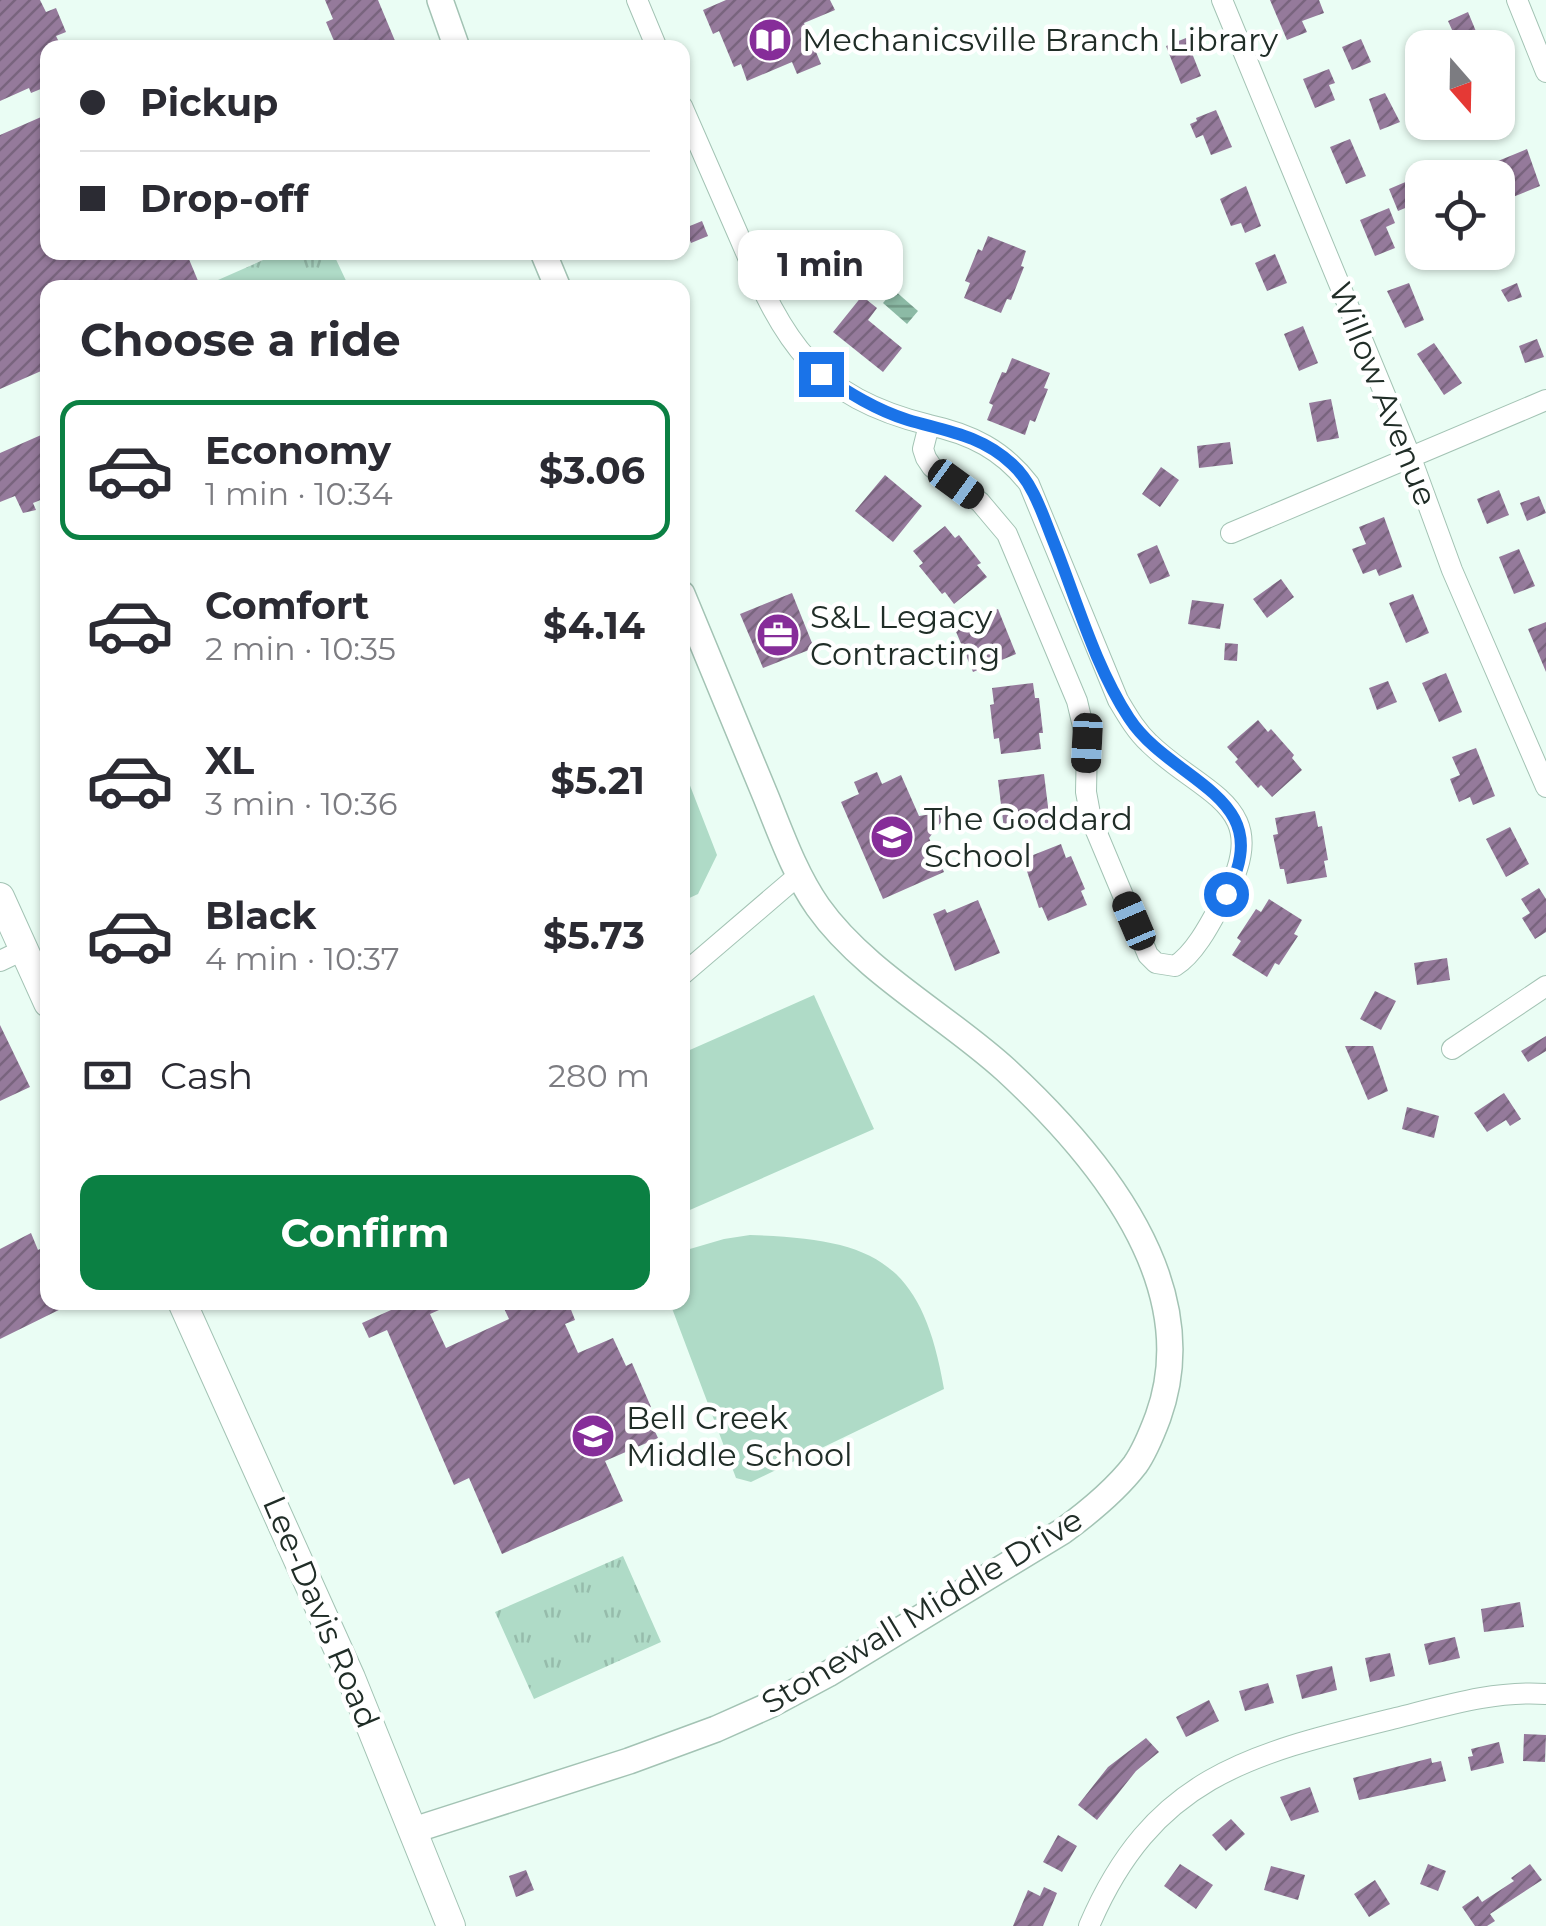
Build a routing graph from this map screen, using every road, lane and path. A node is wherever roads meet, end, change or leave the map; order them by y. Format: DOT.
graph roads {
  1 [pos="440,0"];
  2 [pos="637,0"];
  3 [pos="1222,0"];
  4 [pos="1517,0"];
  5 [pos="454,40"];
  6 [pos="654,40"];
  7 [pos="1546,72"];
  8 [pos="690,124"];
  9 [pos="1546,400"];
  10 [pos="930,425"];
  11 [pos="1411,458"];
  12 [pos="1231,534"];
  13 [pos="690,613"];
  14 [pos="1546,787"];
  15 [pos="800,874"];
  16 [pos="0,897"];
  17 [pos="12,955"];
  18 [pos="690,968"];
  19 [pos="1546,986"];
  20 [pos="40,993"];
  21 [pos="1452,1049"];
  22 [pos="186,1310"];
  23 [pos="1546,1694"];
  24 [pos="414,1830"];
  25 [pos="452,1926"];
  26 [pos="1089,1926"];
  1 -- 5 [label="street"];
  2 -- 6 [label="street"];
  3 -- 11 [label="street, Willow Avenue"];
  4 -- 7 [label="street"];
  8 -- 10 [label="street"];
  9 -- 11 [label="street"];
  10 -- 10 [label="street"];
  11 -- 12 [label="street"];
  11 -- 14 [label="street, Willow Avenue"];
  13 -- 15 [label="street, Stonewall Middle Drive"];
  15 -- 18 [label="street"];
  15 -- 24 [label="street, Stonewall Middle Drive"];
  16 -- 17 [label="main road"];
  17 -- 20 [label="main road"];
  19 -- 21 [label="street"];
  22 -- 24 [label="main road, Lee-Davis Road"];
  23 -- 26 [label="street"];
  24 -- 25 [label="main road, Lee-Davis Road"];
}
